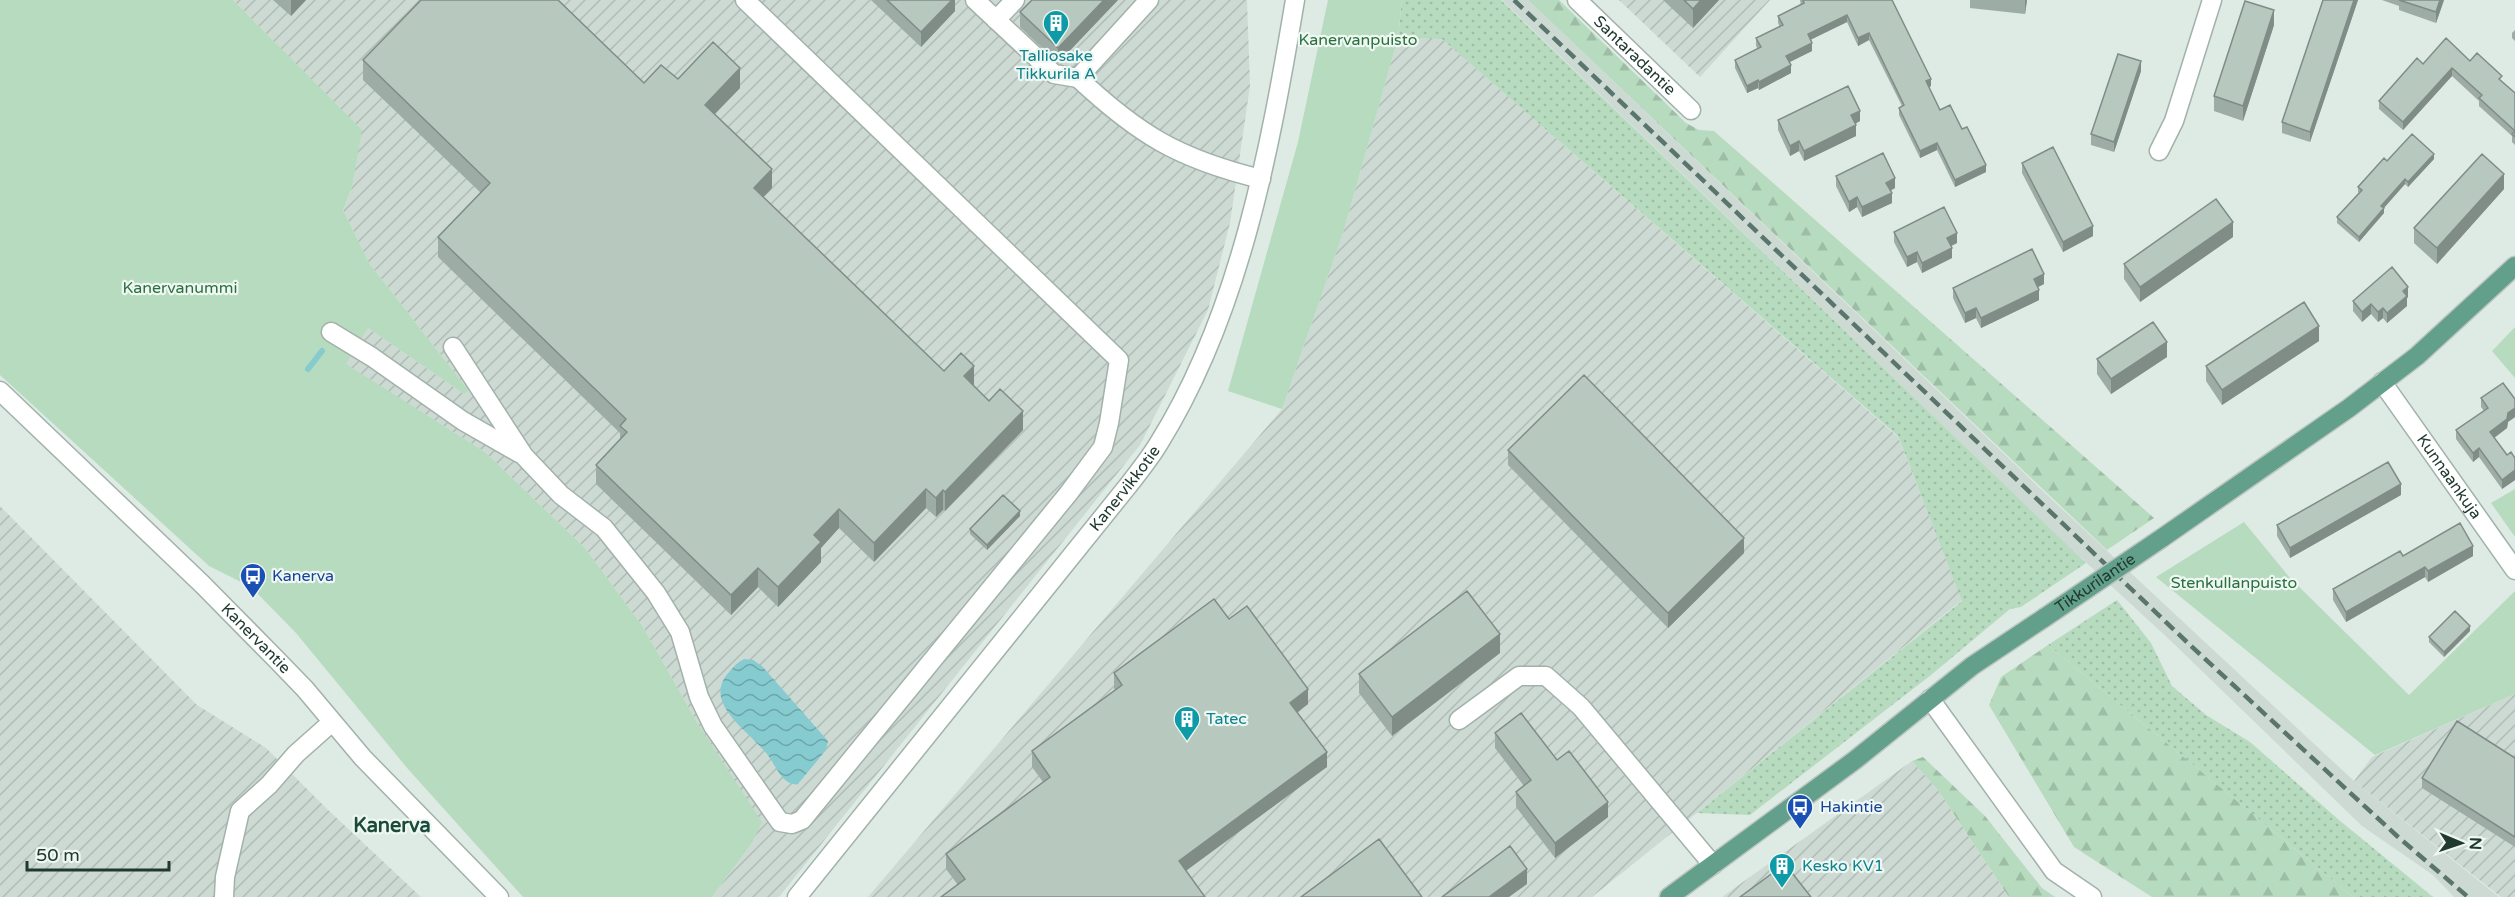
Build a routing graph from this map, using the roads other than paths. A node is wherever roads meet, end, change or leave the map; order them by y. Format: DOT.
graph roads {
  1 [pos="745,0"];
  2 [pos="975,0"];
  3 [pos="1015,0"];
  4 [pos="1149,0"];
  5 [pos="1295,0"];
  6 [pos="1577,0"];
  7 [pos="2212,0"];
  8 [pos="996,20"];
  9 [pos="1078,78"];
  10 [pos="1691,110"];
  11 [pos="2159,151"];
  12 [pos="1261,179"];
  13 [pos="2515,266"];
  14 [pos="331,332"];
  15 [pos="453,347"];
  16 [pos="2382,382"];
  17 [pos="0,391"];
  18 [pos="524,456"];
  19 [pos="2515,570"];
  20 [pos="1930,699"];
  21 [pos="1459,720"];
  22 [pos="332,723"];
  23 [pos="1713,865"];
  24 [pos="224,897"];
  25 [pos="499,897"];
  26 [pos="798,897"];
  27 [pos="1669,897"];
  28 [pos="2092,897"];
  1 -- 18 [label="street"];
  2 -- 8 [label="street"];
  3 -- 8 [label="street"];
  4 -- 9 [label="street"];
  5 -- 12 [label="street, Kanervikkotie"];
  6 -- 10 [label="street, Santaradantie"];
  7 -- 11 [label="street"];
  8 -- 9 [label="street"];
  9 -- 12 [label="street"];
  12 -- 26 [label="street, Kanervikkotie"];
  13 -- 16 [label="main road, Tikkurilantie"];
  14 -- 18 [label="street"];
  15 -- 18 [label="street"];
  16 -- 19 [label="street, Kunnaankuja"];
  16 -- 20 [label="main road, Tikkurilantie, bridge"];
  17 -- 22 [label="street, Kanervantie"];
  20 -- 23 [label="main road, Tikkurilantie"];
  20 -- 28 [label="street"];
  21 -- 23 [label="street"];
  22 -- 24 [label="street"];
  22 -- 25 [label="street, Kanervantie"];
  23 -- 27 [label="main road, Tikkurilantie"];
}
